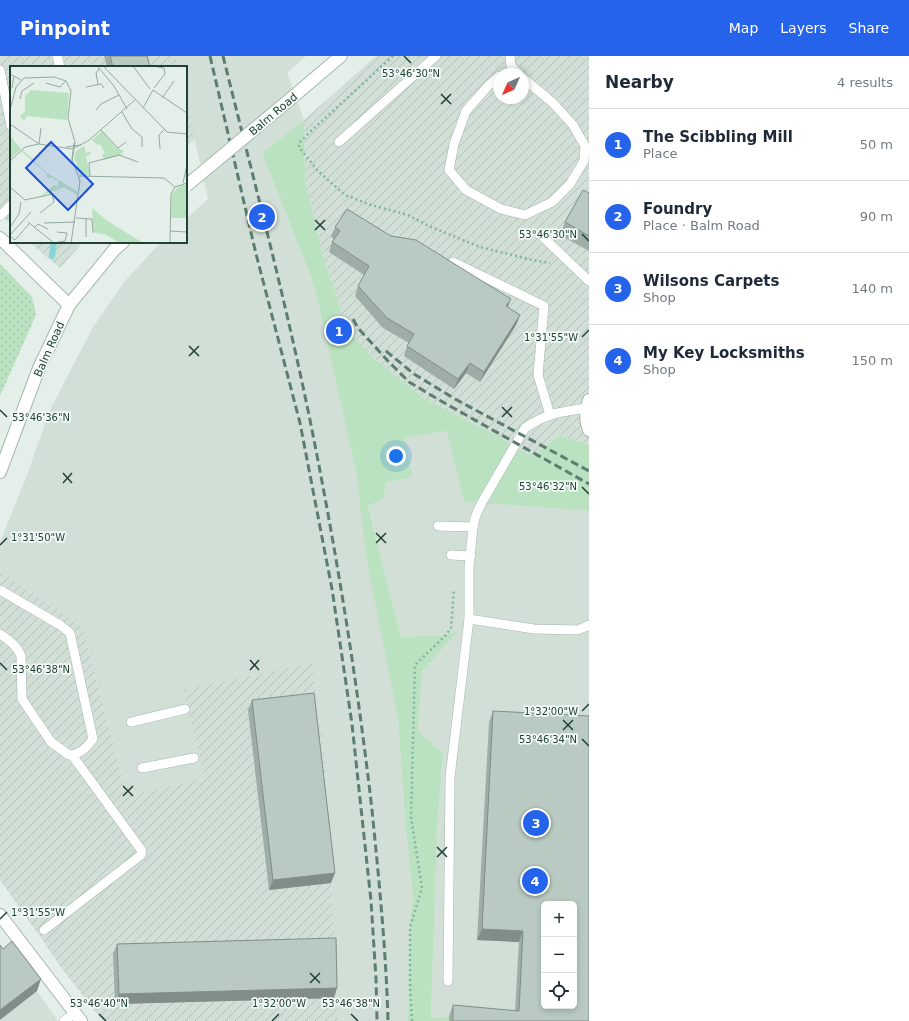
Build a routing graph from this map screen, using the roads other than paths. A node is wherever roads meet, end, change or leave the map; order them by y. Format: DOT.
graph roads {
  1 [pos="57,56"];
  2 [pos="341,56"];
  3 [pos="436,56"];
  4 [pos="510,56"];
  5 [pos="60,66"];
  6 [pos="511,66"];
  7 [pos="509,68"];
  8 [pos="0,70"];
  9 [pos="493,81"];
  10 [pos="529,83"];
  11 [pos="10,121"];
  12 [pos="339,142"];
  13 [pos="187,185"];
  14 [pos="10,206"];
  15 [pos="0,216"];
  16 [pos="0,238"];
  17 [pos="544,238"];
  18 [pos="122,243"];
  19 [pos="454,262"];
  20 [pos="589,281"];
  21 [pos="69,305"];
  22 [pos="588,404"];
  23 [pos="550,414"];
  24 [pos="589,430"];
  25 [pos="0,472"];
  26 [pos="438,526"];
  27 [pos="473,527"];
  28 [pos="451,556"];
  29 [pos="471,556"];
  30 [pos="0,590"];
  31 [pos="469,619"];
  32 [pos="589,625"];
  33 [pos="0,634"];
  34 [pos="185,709"];
  35 [pos="131,722"];
  36 [pos="72,755"];
  37 [pos="194,758"];
  38 [pos="142,768"];
  39 [pos="0,915"];
  40 [pos="44,930"];
  41 [pos="448,981"];
  42 [pos="78,1017"];
  43 [pos="64,1021"];
  1 -- 5 [label="lane"];
  2 -- 13 [label="street, Balm Road, bridge"];
  3 -- 12 [label="lane"];
  4 -- 6 [label="lane"];
  6 -- 7 [label="lane"];
  8 -- 11 [label="lane"];
  9 -- 10 [label="lane"];
  14 -- 15 [label="lane"];
  16 -- 21 [label="street"];
  17 -- 20 [label="lane"];
  18 -- 21 [label="street, Balm Road"];
  19 -- 23 [label="lane"];
  21 -- 25 [label="street, Balm Road"];
  22 -- 23 [label="lane"];
  22 -- 24 [label="street"];
  23 -- 27 [label="lane"];
  26 -- 27 [label="lane"];
  27 -- 29 [label="lane"];
  28 -- 29 [label="lane"];
  29 -- 31 [label="lane"];
  30 -- 36 [label="lane"];
  31 -- 32 [label="lane"];
  31 -- 41 [label="lane"];
  33 -- 36 [label="lane"];
  34 -- 35 [label="lane"];
  36 -- 40 [label="lane"];
  37 -- 38 [label="lane"];
  39 -- 42 [label="street"];
  42 -- 43 [label="lane"];
}
